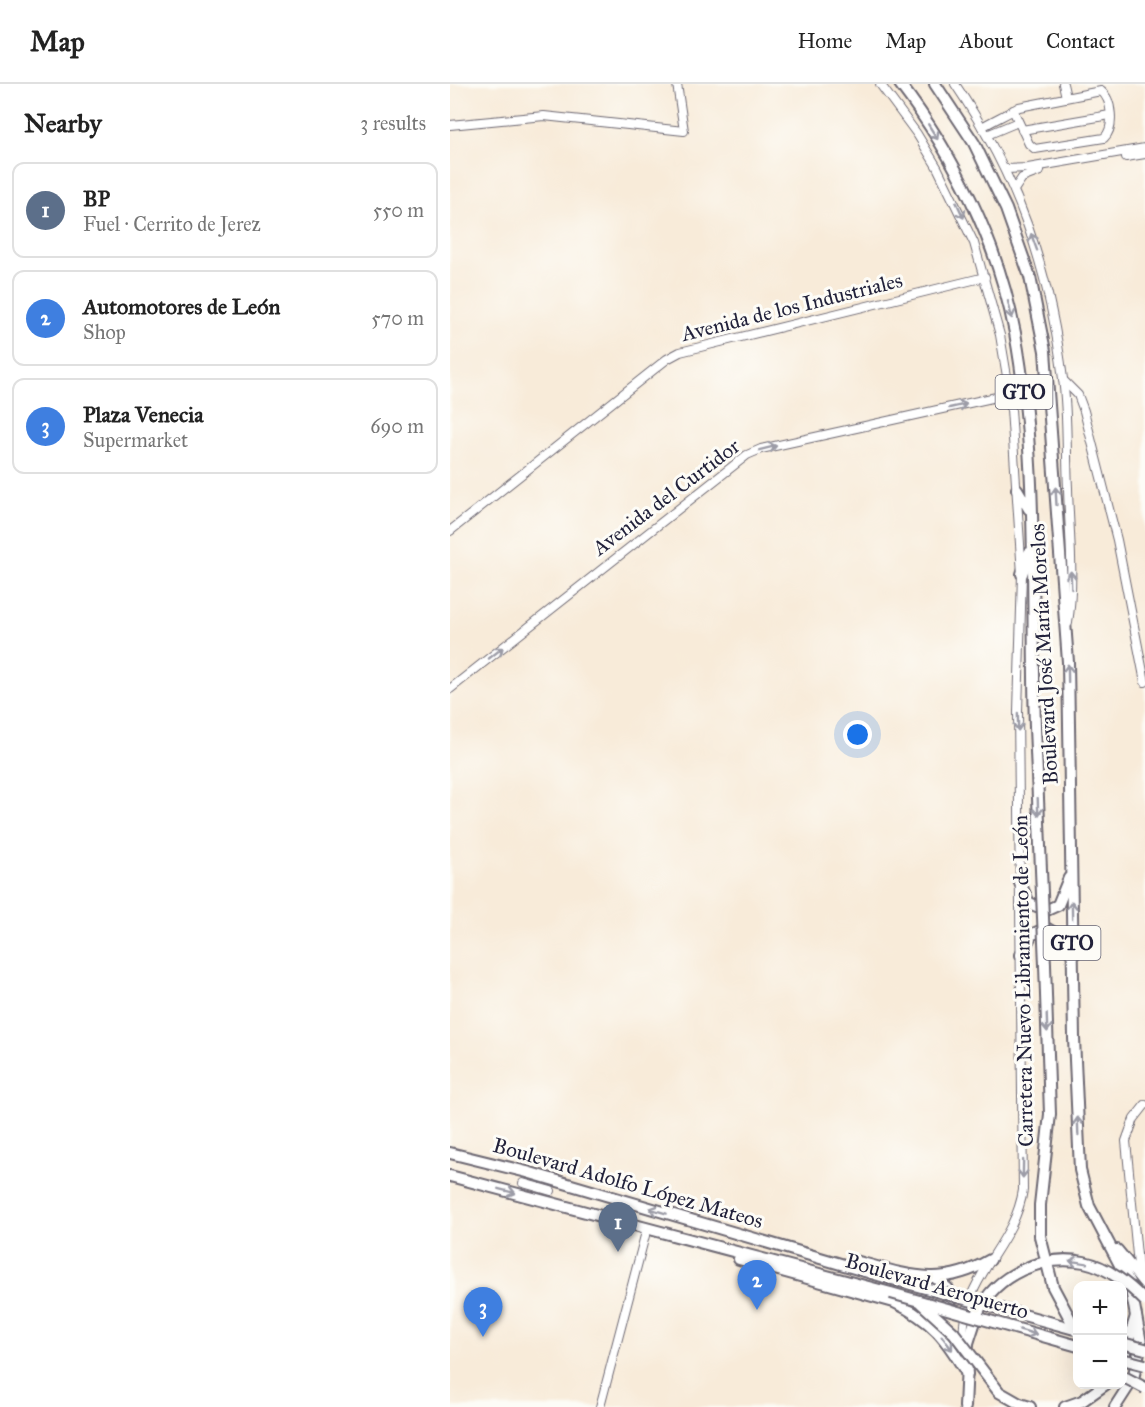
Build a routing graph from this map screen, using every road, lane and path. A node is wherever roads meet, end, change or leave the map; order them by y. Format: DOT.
graph roads {
  1 [pos="677,84"];
  2 [pos="880,84"];
  3 [pos="900,84"];
  4 [pos="934,84"];
  5 [pos="955,84"];
  6 [pos="1063,84"];
  7 [pos="1095,88"];
  8 [pos="1066,97"];
  9 [pos="1013,110"];
  10 [pos="1110,115"];
  11 [pos="1018,122"];
  12 [pos="450,125"];
  13 [pos="982,127"];
  14 [pos="1022,130"];
  15 [pos="987,135"];
  16 [pos="1145,148"];
  17 [pos="1145,154"];
  18 [pos="1006,169"];
  19 [pos="1014,190"];
  20 [pos="986,277"];
  21 [pos="1064,380"];
  22 [pos="1010,394"];
  23 [pos="1017,489"];
  24 [pos="1031,513"];
  25 [pos="450,531"];
  26 [pos="1032,544"];
  27 [pos="1022,574"];
  28 [pos="1066,638"];
  29 [pos="1145,682"];
  30 [pos="450,689"];
  31 [pos="1035,728"];
  32 [pos="1071,871"];
  33 [pos="1020,883"];
  34 [pos="1072,955"];
  35 [pos="1021,956"];
  36 [pos="1145,1105"];
  37 [pos="450,1153"];
  38 [pos="450,1176"];
  39 [pos="523,1183"];
  40 [pos="551,1191"];
  41 [pos="683,1219"];
  42 [pos="647,1228"];
  43 [pos="684,1237"];
  44 [pos="1108,1242"];
  45 [pos="795,1251"];
  46 [pos="990,1260"];
  47 [pos="786,1264"];
  48 [pos="937,1279"];
  49 [pos="1142,1280"];
  50 [pos="918,1301"];
  51 [pos="1145,1301"];
  52 [pos="894,1302"];
  53 [pos="1137,1313"];
  54 [pos="1073,1324"];
  55 [pos="1073,1330"];
  56 [pos="1127,1344"];
  57 [pos="1127,1344"];
  58 [pos="1073,1345"];
  59 [pos="1145,1349"];
  60 [pos="1127,1361"];
  61 [pos="1145,1365"];
  62 [pos="967,1374"];
  63 [pos="1127,1379"];
  64 [pos="1145,1388"];
  65 [pos="1099,1389"];
  66 [pos="1025,1406"];
  67 [pos="600,1407"];
  68 [pos="965,1407"];
  69 [pos="1065,1407"];
  70 [pos="1115,1407"];
  1 -- 12 [label="street"];
  2 -- 20 [label="street, one-way"];
  3 -- 24 [label="main road, Boulevard José María Morelos / GTO, one-way"];
  28 -- 4 [label="main road, Boulevard José María Morelos / GTO, one-way"];
  5 -- 13 [label="street"];
  6 -- 8 [label="street"];
  7 -- 8 [label="street"];
  7 -- 10 [label="street"];
  8 -- 9 [label="street"];
  9 -- 11 [label="street"];
  9 -- 13 [label="street"];
  10 -- 14 [label="street"];
  10 -- 14 [label="street"];
  11 -- 14 [label="street"];
  11 -- 15 [label="street"];
  13 -- 15 [label="street"];
  15 -- 18 [label="street"];
  16 -- 18 [label="street"];
  17 -- 19 [label="street"];
  18 -- 19 [label="street"];
  21 -- 19 [label="street, one-way"];
  20 -- 22 [label="street"];
  20 -- 25 [label="street, Avenida de los Industriales"];
  28 -- 21 [label="street, one-way"];
  21 -- 29 [label="street"];
  22 -- 23 [label="street"];
  30 -- 22 [label="street, Avenida del Curtidor, one-way"];
  23 -- 24 [label="main road"];
  23 -- 27 [label="street"];
  24 -- 26 [label="main road, Boulevard José María Morelos / GTO"];
  26 -- 27 [label="main road"];
  26 -- 31 [label="main road, Boulevard José María Morelos / GTO"];
  27 -- 33 [label="street, one-way"];
  32 -- 28 [label="main road, Boulevard José María Morelos / GTO, one-way"];
  31 -- 54 [label="main road, Carretera Nuevo Libramiento de León / GTO, one-way, bridge"];
  32 -- 33 [label="main road"];
  34 -- 32 [label="main road, Boulevard José María Morelos / GTO, one-way"];
  33 -- 35 [label="street"];
  34 -- 35 [label="main road"];
  44 -- 34 [label="main road, Boulevard José María Morelos / GTO, one-way"];
  35 -- 46 [label="street, one-way"];
  36 -- 49 [label="street"];
  41 -- 37 [label="main road, Boulevard Adolfo López Mateos, one-way"];
  38 -- 42 [label="main road, Boulevard Adolfo López Mateos, one-way"];
  39 -- 40 [label="street"];
  41 -- 45 [label="main road, Boulevard Adolfo López Mateos"];
  41 -- 48 [label="main road"];
  42 -- 43 [label="main road, Boulevard Adolfo López Mateos"];
  42 -- 67 [label="street"];
  43 -- 47 [label="main road, Boulevard Adolfo López Mateos"];
  43 -- 52 [label="main road"];
  44 -- 49 [label="main road, GTO"];
  44 -- 53 [label="main road"];
  45 -- 55 [label="main road, Boulevard Aeropuerto, bridge"];
  46 -- 48 [label="main road"];
  46 -- 62 [label="street"];
  47 -- 50 [label="main road, Boulevard Aeropuerto, bridge"];
  48 -- 52 [label="main road"];
  50 -- 58 [label="main road, Boulevard Aeropuerto, one-way, bridge"];
  50 -- 66 [label="main road, bridge"];
  51 -- 62 [label="main road, one-way, bridge"];
  52 -- 62 [label="main road, one-way"];
  53 -- 56 [label="main road"];
  53 -- 70 [label="main road"];
  57 -- 59 [label="main road, bridge"];
  60 -- 61 [label="main road, bridge"];
  62 -- 68 [label="main road"];
  63 -- 64 [label="main road, bridge"];
  65 -- 69 [label="main road"];
}
